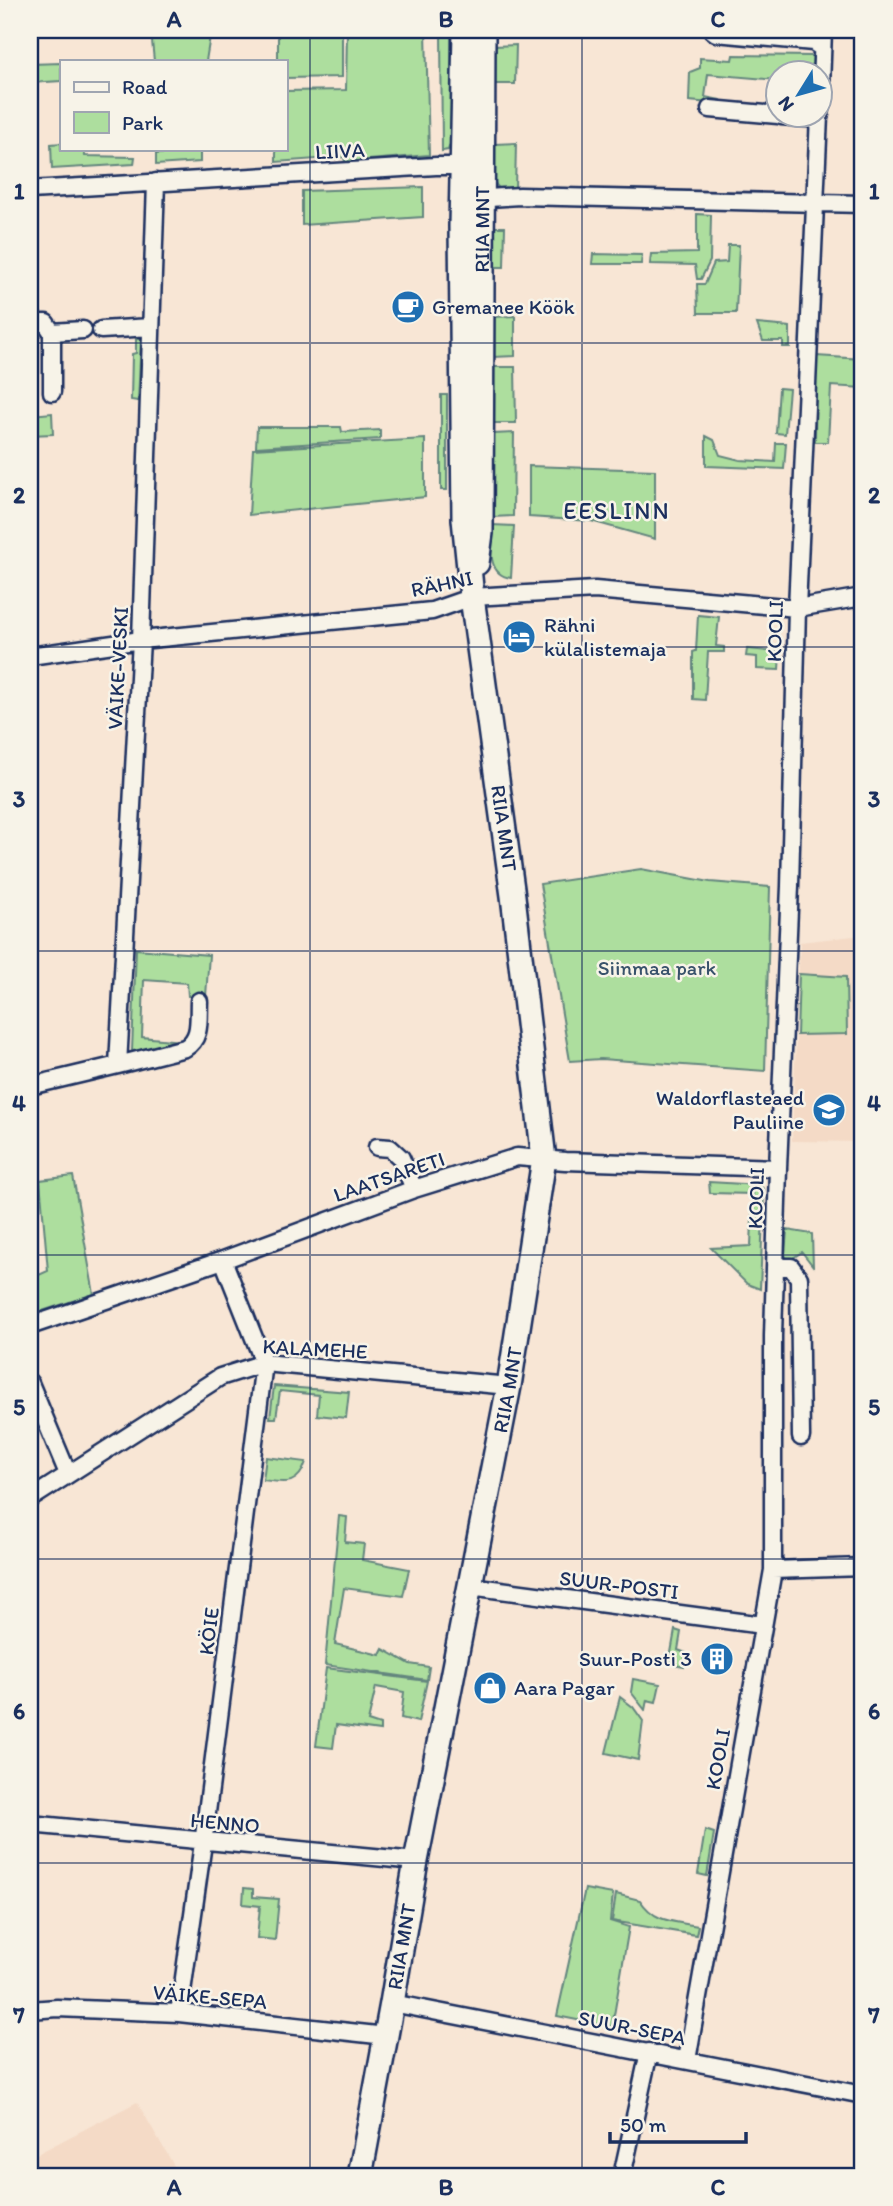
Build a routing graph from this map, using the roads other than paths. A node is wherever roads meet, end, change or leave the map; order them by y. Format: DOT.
graph roads {
  1 [pos="465,30"];
  2 [pos="484,30"];
  3 [pos="712,30"];
  4 [pos="823,30"];
  5 [pos="822,48"];
  6 [pos="821,60"];
  7 [pos="710,110"];
  8 [pos="764,114"];
  9 [pos="819,130"];
  10 [pos="156,182"];
  11 [pos="473,185"];
  12 [pos="30,190"];
  13 [pos="816,204"];
  14 [pos="863,204"];
  15 [pos="30,323"];
  16 [pos="151,327"];
  17 [pos="83,330"];
  18 [pos="101,330"];
  19 [pos="52,332"];
  20 [pos="52,392"];
  21 [pos="472,597"];
  22 [pos="863,597"];
  23 [pos="797,608"];
  24 [pos="141,640"];
  25 [pos="30,656"];
  26 [pos="199,1001"];
  27 [pos="118,1065"];
  28 [pos="30,1086"];
  29 [pos="377,1147"];
  30 [pos="544,1159"];
  31 [pos="778,1168"];
  32 [pos="414,1189"];
  33 [pos="223,1260"];
  34 [pos="775,1267"];
  35 [pos="30,1326"];
  36 [pos="264,1363"];
  37 [pos="30,1383"];
  38 [pos="509,1386"];
  39 [pos="801,1437"];
  40 [pos="68,1474"];
  41 [pos="30,1499"];
  42 [pos="863,1567"];
  43 [pos="773,1570"];
  44 [pos="470,1586"];
  45 [pos="763,1625"];
  46 [pos="30,1824"];
  47 [pos="203,1842"];
  48 [pos="416,1861"];
  49 [pos="392,2003"];
  50 [pos="30,2010"];
  51 [pos="179,2013"];
  52 [pos="386,2036"];
  53 [pos="649,2052"];
  54 [pos="687,2060"];
  55 [pos="863,2095"];
  56 [pos="359,2176"];
  57 [pos="622,2176"];
  1 -- 11 [label="main road, RIIA MNT"];
  2 -- 11 [label="main road, RIIA MNT"];
  3 -- 5 [label="street"];
  4 -- 5 [label="street, KOOLI"];
  5 -- 6 [label="street, KOOLI"];
  7 -- 8 [label="street"];
  9 -- 13 [label="street, KOOLI"];
  10 -- 11 [label="street, LIIVA"];
  10 -- 12 [label="street, LIIVA"];
  10 -- 16 [label="street, VÄIKE-VESKI"];
  11 -- 13 [label="street, LIIVA"];
  11 -- 21 [label="main road, RIIA MNT"];
  13 -- 14 [label="street, LIIVA"];
  13 -- 23 [label="street, KOOLI"];
  15 -- 19 [label="street"];
  16 -- 18 [label="street"];
  16 -- 24 [label="street, VÄIKE-VESKI"];
  17 -- 19 [label="street"];
  19 -- 20 [label="street"];
  21 -- 23 [label="street, RÄHNI"];
  21 -- 24 [label="street, RÄHNI"];
  21 -- 30 [label="main road, RIIA MNT"];
  22 -- 23 [label="street, RÄHNI"];
  23 -- 31 [label="street, KOOLI"];
  24 -- 25 [label="street, RÄHNI"];
  24 -- 27 [label="street, VÄIKE-VESKI"];
  26 -- 27 [label="street"];
  27 -- 28 [label="street"];
  29 -- 32 [label="street"];
  30 -- 31 [label="street, LAATSARETI"];
  30 -- 32 [label="street, LAATSARETI"];
  30 -- 38 [label="main road, RIIA MNT"];
  31 -- 34 [label="street, KOOLI"];
  32 -- 33 [label="street, LAATSARETI"];
  33 -- 35 [label="street, LAATSARETI"];
  33 -- 36 [label="street, KÖIE"];
  34 -- 39 [label="street"];
  34 -- 43 [label="street, KOOLI"];
  36 -- 38 [label="street, KALAMEHE"];
  36 -- 40 [label="street, KALAMEHE"];
  36 -- 47 [label="street, KÖIE"];
  37 -- 40 [label="street"];
  38 -- 44 [label="main road, RIIA MNT"];
  40 -- 41 [label="street, KALAMEHE"];
  42 -- 43 [label="street"];
  43 -- 45 [label="street, KOOLI"];
  44 -- 45 [label="street, SUUR-POSTI"];
  44 -- 48 [label="main road, RIIA MNT"];
  45 -- 54 [label="street, KOOLI"];
  46 -- 47 [label="street, HENNO"];
  47 -- 48 [label="street, HENNO"];
  47 -- 51 [label="street, KÖIE"];
  48 -- 49 [label="main road, RIIA MNT"];
  49 -- 52 [label="main road, RIIA MNT"];
  49 -- 53 [label="street, SUUR-SEPA"];
  50 -- 51 [label="street, VÄIKE-SEPA"];
  51 -- 52 [label="street, VÄIKE-SEPA"];
  52 -- 56 [label="main road, RIIA MNT"];
  53 -- 54 [label="street, SUUR-SEPA"];
  53 -- 57 [label="street"];
  54 -- 55 [label="street, SUUR-SEPA"];
}
